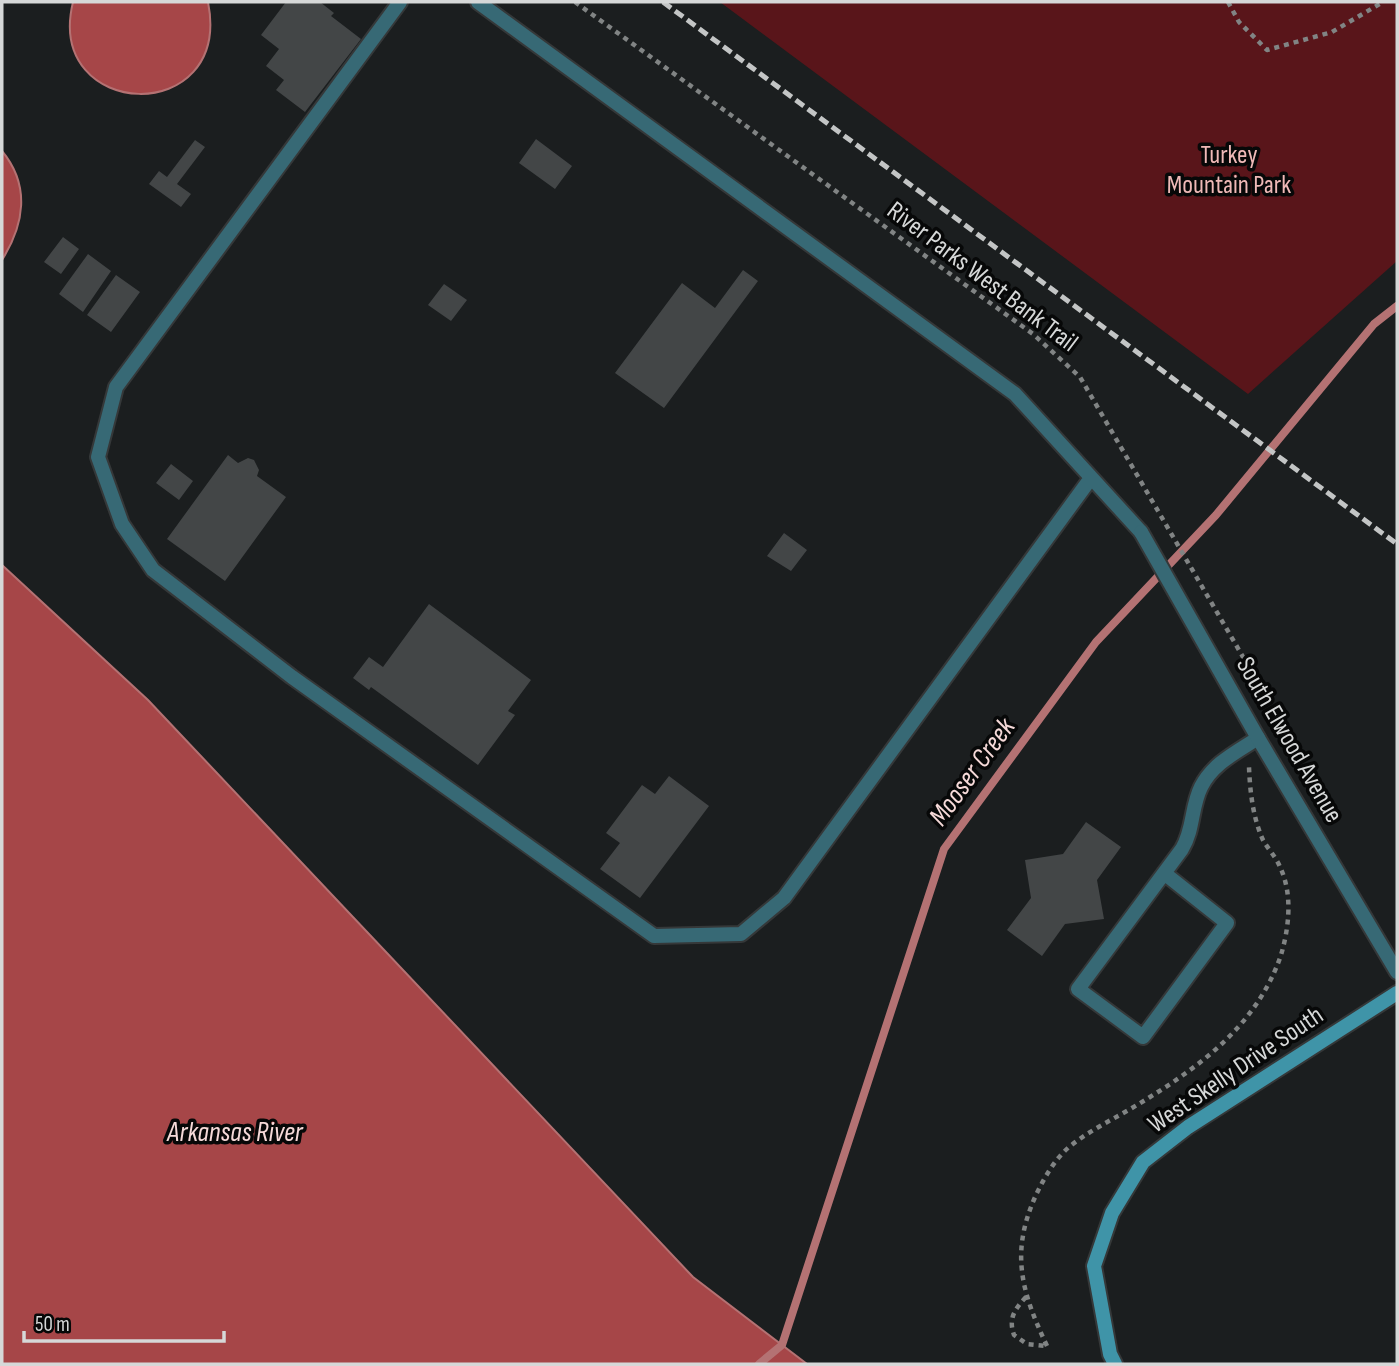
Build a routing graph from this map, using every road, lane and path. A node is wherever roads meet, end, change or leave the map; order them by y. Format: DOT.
graph roads {
  1 [pos="400,2"];
  2 [pos="478,2"];
  3 [pos="575,2"];
  4 [pos="1228,2"];
  5 [pos="1382,2"];
  6 [pos="1091,478"];
  7 [pos="1257,681"];
  8 [pos="1253,741"];
  9 [pos="1164,873"];
  10 [pos="1397,972"];
  11 [pos="1397,993"];
  12 [pos="1027,1296"];
  13 [pos="1115,1364"];
  1 -- 6 [label="street"];
  2 -- 6 [label="street, South Elwood Avenue"];
  3 -- 7 [label="path, River Parks West Bank Trail"];
  4 -- 5 [label="path"];
  6 -- 8 [label="street, South Elwood Avenue"];
  8 -- 9 [label="street"];
  8 -- 10 [label="street, South Elwood Avenue"];
  8 -- 12 [label="path"];
  9 -- 9 [label="street"];
  11 -- 13 [label="street, West Skelly Drive South"];
  12 -- 12 [label="path"];
}
